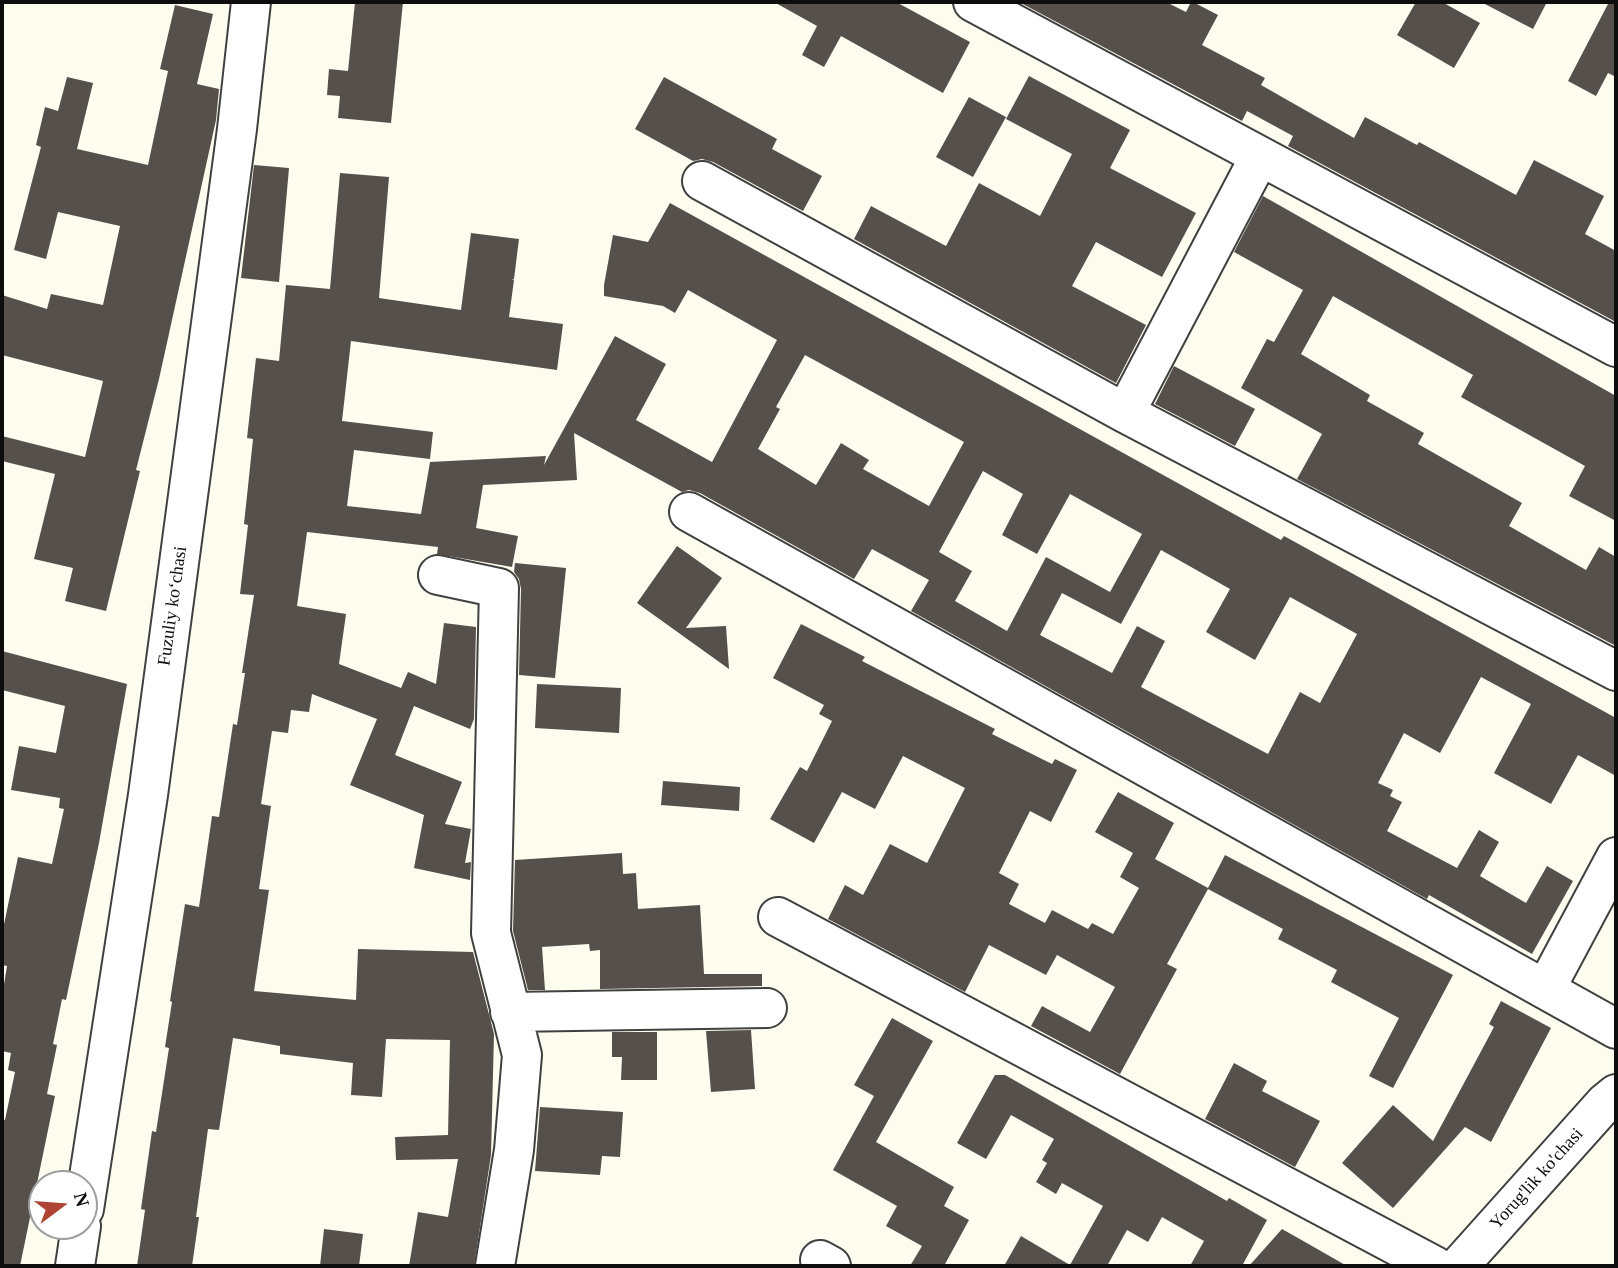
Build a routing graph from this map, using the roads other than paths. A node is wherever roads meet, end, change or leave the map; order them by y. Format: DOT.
graph roads {
  1 [pos="251,2"];
  2 [pos="973,2"];
  3 [pos="1260,156"];
  4 [pos="702,181"];
  5 [pos="1616,347"];
  6 [pos="1125,413"];
  7 [pos="689,512"];
  8 [pos="438,575"];
  9 [pos="1616,671"];
  10 [pos="1616,858"];
  11 [pos="778,917"];
  12 [pos="1546,988"];
  13 [pos="767,1008"];
  14 [pos="510,1012"];
  15 [pos="1616,1029"];
  16 [pos="1613,1102"];
  17 [pos="90,1170"];
  18 [pos="79,1240"];
  19 [pos="75,1266"];
  20 [pos="495,1266"];
  21 [pos="1435,1266"];
  22 [pos="1458,1266"];
  1 -- 17 [label="street, Fuzuliy koʻchasi"];
  2 -- 3 [label="street"];
  3 -- 5 [label="street"];
  3 -- 6 [label="street"];
  4 -- 6 [label="street"];
  6 -- 9 [label="street"];
  7 -- 12 [label="street"];
  8 -- 14 [label="street"];
  10 -- 12 [label="street"];
  11 -- 21 [label="street"];
  12 -- 15 [label="street"];
  13 -- 14 [label="street"];
  14 -- 20 [label="street"];
  16 -- 22 [label="street, Yorug'lik ko'chasi"];
  18 -- 19 [label="street"];
}
